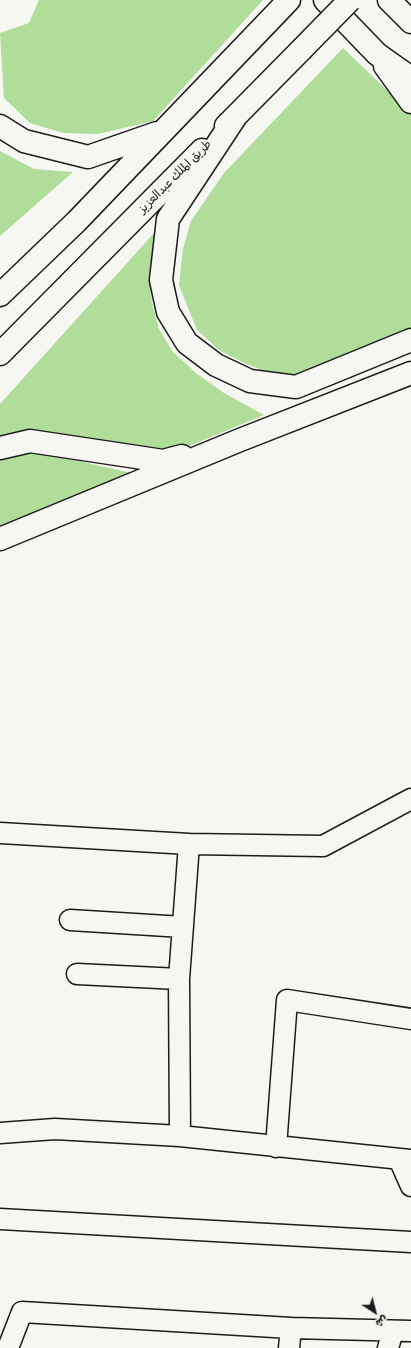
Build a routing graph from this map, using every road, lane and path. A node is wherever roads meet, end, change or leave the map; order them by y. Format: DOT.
graph roads {
  1 [pos="289,0"];
  2 [pos="325,0"];
  3 [pos="350,0"];
  4 [pos="389,0"];
  5 [pos="411,22"];
  6 [pos="377,54"];
  7 [pos="411,78"];
  8 [pos="411,102"];
  9 [pos="236,116"];
  10 [pos="0,126"];
  11 [pos="160,132"];
  12 [pos="0,295"];
  13 [pos="411,340"];
  14 [pos="0,354"];
  15 [pos="411,373"];
  16 [pos="240,440"];
  17 [pos="0,448"];
  18 [pos="0,539"];
  19 [pos="411,799"];
  20 [pos="0,834"];
  21 [pos="188,844"];
  22 [pos="70,920"];
  23 [pos="183,927"];
  24 [pos="77,974"];
  25 [pos="179,979"];
  26 [pos="411,1019"];
  27 [pos="0,1133"];
  28 [pos="180,1136"];
  29 [pos="276,1147"];
  30 [pos="405,1159"];
  31 [pos="411,1186"];
  32 [pos="0,1219"];
  33 [pos="411,1242"];
  34 [pos="291,1328"];
  35 [pos="397,1337"];
  36 [pos="8,1348"];
  37 [pos="289,1348"];
  1 -- 11 [label="highway"];
  2 -- 6 [label="highway"];
  3 -- 9 [label="highway, طريق الملك عبدالعزيز, bridge"];
  4 -- 5 [label="highway"];
  6 -- 7 [label="highway"];
  6 -- 8 [label="highway"];
  9 -- 13 [label="highway"];
  9 -- 14 [label="highway, طريق الملك عبدالعزيز"];
  10 -- 11 [label="highway"];
  11 -- 12 [label="highway"];
  15 -- 16 [label="highway"];
  16 -- 17 [label="highway"];
  16 -- 18 [label="highway"];
  19 -- 21 [label="street"];
  20 -- 21 [label="street"];
  21 -- 23 [label="street"];
  22 -- 23 [label="street"];
  23 -- 25 [label="street"];
  24 -- 25 [label="street"];
  25 -- 28 [label="street"];
  26 -- 29 [label="street"];
  27 -- 28 [label="street"];
  28 -- 29 [label="street"];
  29 -- 30 [label="street"];
  30 -- 31 [label="street"];
  32 -- 33 [label="street"];
  34 -- 35 [label="street"];
  34 -- 36 [label="street"];
  34 -- 37 [label="street"];
}
